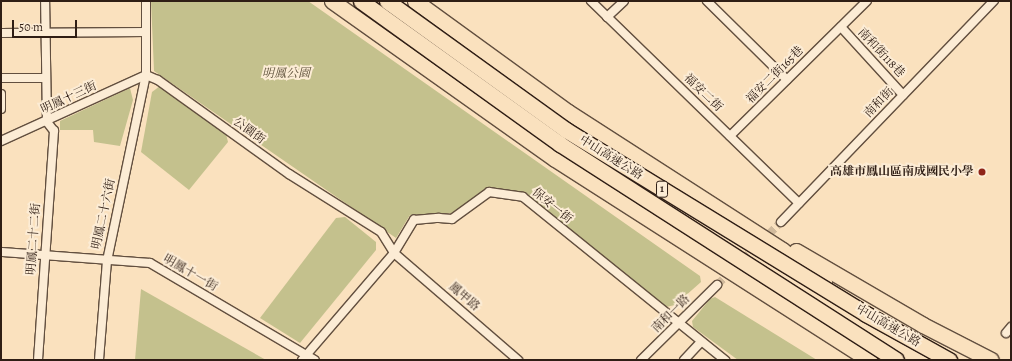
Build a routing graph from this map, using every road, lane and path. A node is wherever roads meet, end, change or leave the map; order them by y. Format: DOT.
graph roads {
  1 [pos="45,1"];
  2 [pos="146,1"];
  3 [pos="332,1"];
  4 [pos="336,1"];
  5 [pos="361,1"];
  6 [pos="387,1"];
  7 [pos="415,1"];
  8 [pos="591,1"];
  9 [pos="624,1"];
  10 [pos="707,1"];
  11 [pos="867,1"];
  12 [pos="994,1"];
  13 [pos="349,13"];
  14 [pos="607,17"];
  15 [pos="838,30"];
  16 [pos="146,32"];
  17 [pos="1,33"];
  18 [pos="45,33"];
  19 [pos="146,75"];
  20 [pos="1,78"];
  21 [pos="46,78"];
  22 [pos="787,80"];
  23 [pos="1,94"];
  24 [pos="903,95"];
  25 [pos="1,109"];
  26 [pos="568,112"];
  27 [pos="47,122"];
  28 [pos="730,136"];
  29 [pos="1,140"];
  30 [pos="554,159"];
  31 [pos="799,203"];
  32 [pos="781,222"];
  33 [pos="1,252"];
  34 [pos="394,253"];
  35 [pos="45,255"];
  36 [pos="106,261"];
  37 [pos="717,285"];
  38 [pos="866,314"];
  39 [pos="677,324"];
  40 [pos="836,324"];
  41 [pos="701,342"];
  42 [pos="304,357"];
  43 [pos="512,358"];
  44 [pos="38,360"];
  45 [pos="99,360"];
  46 [pos="315,360"];
  47 [pos="641,360"];
  48 [pos="684,360"];
  49 [pos="725,360"];
  50 [pos="869,360"];
  51 [pos="896,360"];
  52 [pos="949,360"];
  53 [pos="991,360"];
  1 -- 18 [label="street, 明鳳二十二街"];
  2 -- 16 [label="street"];
  3 -- 13 [label="highway"];
  4 -- 13 [label="highway"];
  5 -- 40 [label="highway, 中山高速公路 / 1, bridge"];
  6 -- 38 [label="highway, 中山高速公路 / 1, bridge"];
  7 -- 26 [label="highway"];
  8 -- 14 [label="street, 福安二街"];
  9 -- 14 [label="street"];
  10 -- 22 [label="street"];
  11 -- 15 [label="street, 福安二街165巷"];
  12 -- 24 [label="street, 南和街"];
  13 -- 30 [label="highway"];
  14 -- 28 [label="street, 福安二街"];
  15 -- 22 [label="street, 福安二街165巷"];
  15 -- 24 [label="street, 南和街118巷"];
  16 -- 18 [label="street"];
  16 -- 19 [label="street"];
  17 -- 18 [label="street"];
  18 -- 21 [label="street, 明鳳二十二街"];
  19 -- 27 [label="street, 明鳳十三街"];
  19 -- 34 [label="street, 公園街"];
  19 -- 36 [label="street, 明鳳二十六街"];
  20 -- 21 [label="street"];
  21 -- 27 [label="street, 明鳳二十二街"];
  22 -- 28 [label="street, 福安二街165巷"];
  23 -- 25 [label="street"];
  24 -- 31 [label="street, 南和街"];
  26 -- 38 [label="highway"];
  26 -- 53 [label="highway"];
  27 -- 29 [label="street, 明鳳十三街"];
  27 -- 35 [label="street, 明鳳二十二街"];
  28 -- 31 [label="street, 福安二街"];
  30 -- 40 [label="highway"];
  30 -- 50 [label="highway"];
  31 -- 32 [label="street, 南和街"];
  33 -- 35 [label="street, 明鳳十一街"];
  34 -- 39 [label="street, 保安一街"];
  34 -- 42 [label="street, 保安一街"];
  34 -- 43 [label="street, 鳳甲路"];
  35 -- 36 [label="street, 明鳳十一街"];
  35 -- 44 [label="street, 明鳳二十二街"];
  36 -- 42 [label="street, 明鳳十一街"];
  36 -- 45 [label="street, 明鳳二十六街"];
  37 -- 39 [label="street, 南和一路"];
  38 -- 52 [label="highway, 中山高速公路 / 1, bridge"];
  39 -- 41 [label="street, 保安一街"];
  39 -- 47 [label="street, 南和一路"];
  40 -- 51 [label="highway, 中山高速公路 / 1, bridge"];
  41 -- 48 [label="street"];
  41 -- 49 [label="street, 保安一街"];
  42 -- 46 [label="street, 明鳳十一街"];
}
